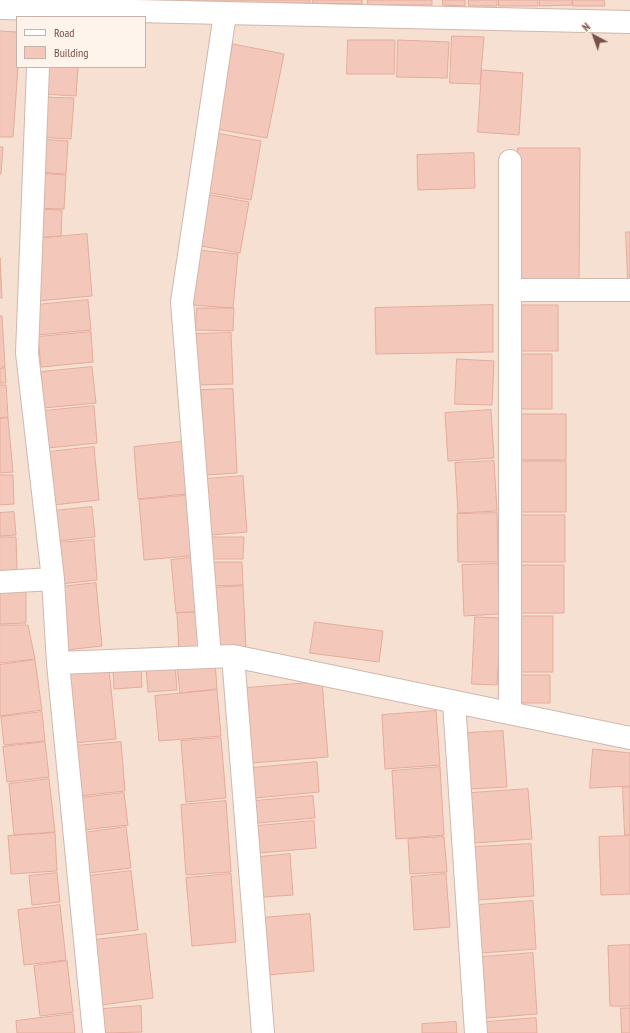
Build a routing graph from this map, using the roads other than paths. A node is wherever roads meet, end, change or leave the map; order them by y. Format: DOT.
graph roads {
  1 [pos="0,8"];
  2 [pos="40,13"];
  3 [pos="225,14"];
  4 [pos="630,22"];
  5 [pos="38,68"];
  6 [pos="510,161"];
  7 [pos="510,290"];
  8 [pos="630,290"];
  9 [pos="53,579"];
  10 [pos="0,582"];
  11 [pos="232,656"];
  12 [pos="210,657"];
  13 [pos="58,663"];
  14 [pos="454,702"];
  15 [pos="510,713"];
  16 [pos="630,738"];
  17 [pos="94,1033"];
  18 [pos="263,1033"];
  19 [pos="476,1033"];
  1 -- 2 [label="street"];
  2 -- 3 [label="street"];
  3 -- 4 [label="street"];
  3 -- 12 [label="street"];
  5 -- 9 [label="street"];
  6 -- 7 [label="street"];
  7 -- 8 [label="street"];
  7 -- 15 [label="street"];
  9 -- 10 [label="street"];
  9 -- 13 [label="street"];
  11 -- 12 [label="street"];
  11 -- 14 [label="street"];
  11 -- 18 [label="street"];
  12 -- 13 [label="street"];
  13 -- 17 [label="street"];
  14 -- 15 [label="street"];
  14 -- 19 [label="street"];
  15 -- 16 [label="street"];
}
